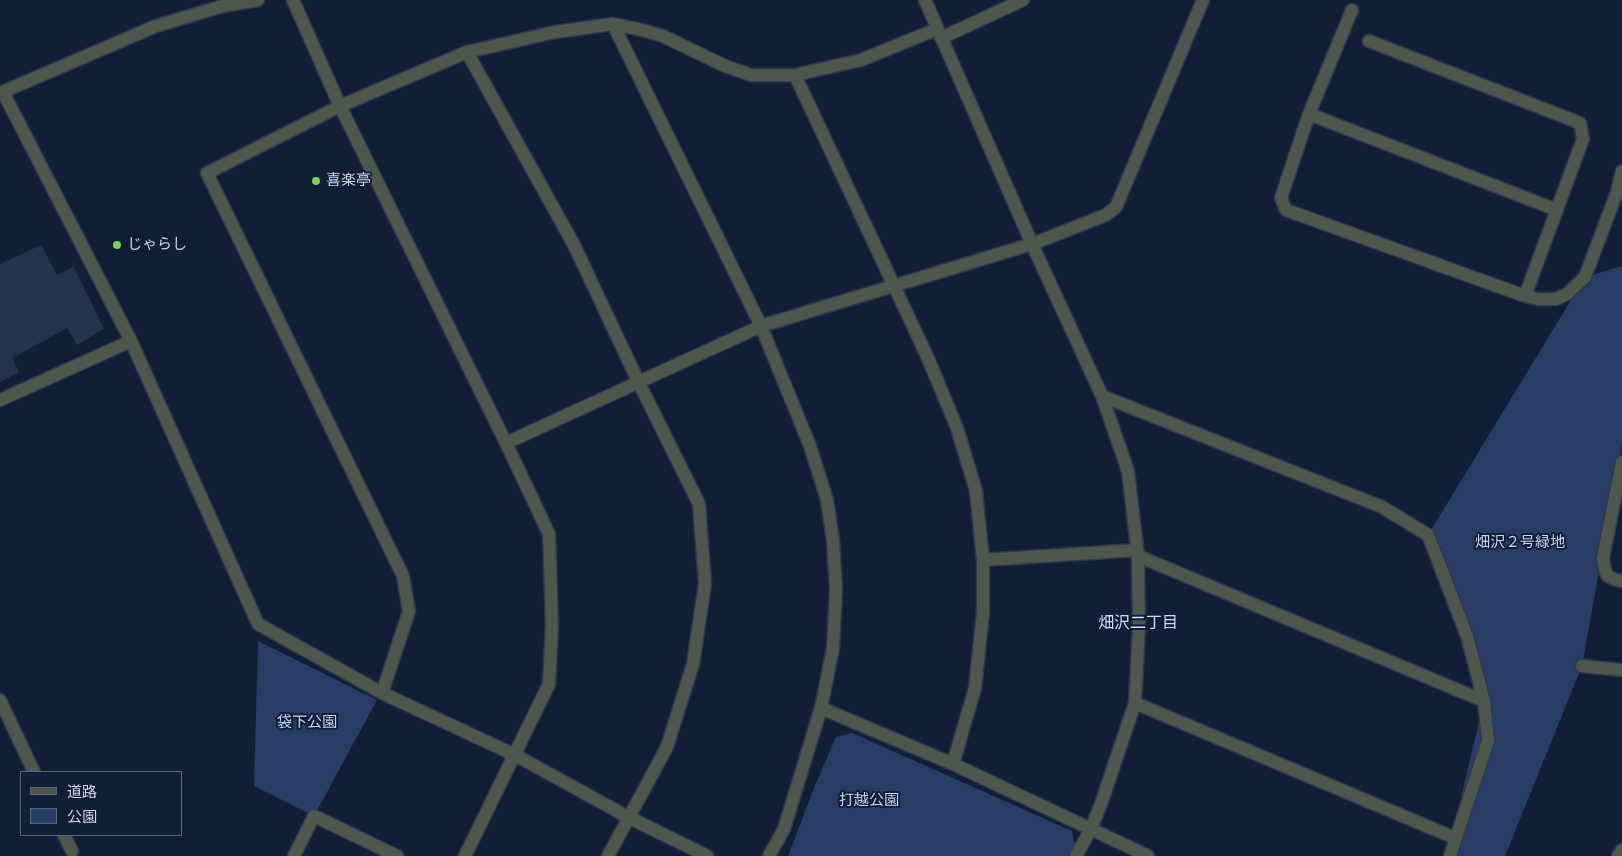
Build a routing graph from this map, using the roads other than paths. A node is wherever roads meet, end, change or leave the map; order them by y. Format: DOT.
graph roads {
  1 [pos="258,0"];
  2 [pos="293,0"];
  3 [pos="925,0"];
  4 [pos="1023,0"];
  5 [pos="1203,0"];
  6 [pos="1352,10"];
  7 [pos="613,24"];
  8 [pos="939,34"];
  9 [pos="1369,41"];
  10 [pos="467,52"];
  11 [pos="795,75"];
  12 [pos="1,92"];
  13 [pos="340,106"];
  14 [pos="1309,114"];
  15 [pos="1622,172"];
  16 [pos="1557,210"];
  17 [pos="1032,244"];
  18 [pos="893,285"];
  19 [pos="1526,296"];
  20 [pos="760,326"];
  21 [pos="131,341"];
  22 [pos="639,383"];
  23 [pos="1102,396"];
  24 [pos="0,400"];
  25 [pos="506,443"];
  26 [pos="1622,462"];
  27 [pos="1137,553"];
  28 [pos="983,560"];
  29 [pos="1622,581"];
  30 [pos="1582,666"];
  31 [pos="1622,670"];
  32 [pos="382,693"];
  33 [pos="0,700"];
  34 [pos="1484,701"];
  35 [pos="1135,703"];
  36 [pos="820,708"];
  37 [pos="515,754"];
  38 [pos="953,764"];
  39 [pos="34,771"];
  40 [pos="628,817"];
  41 [pos="1091,829"];
  42 [pos="64,836"];
  43 [pos="1455,838"];
  44 [pos="1622,850"];
  45 [pos="72,851"];
  46 [pos="294,856"];
  47 [pos="397,856"];
  48 [pos="465,856"];
  49 [pos="608,856"];
  50 [pos="707,856"];
  51 [pos="768,856"];
  52 [pos="1076,856"];
  53 [pos="1148,856"];
  54 [pos="1450,856"];
  55 [pos="1618,856"];
  1 -- 12 [label="street"];
  2 -- 13 [label="street"];
  3 -- 8 [label="street"];
  4 -- 8 [label="street"];
  5 -- 17 [label="street"];
  6 -- 14 [label="street"];
  7 -- 10 [label="street"];
  7 -- 11 [label="street"];
  7 -- 20 [label="street"];
  8 -- 11 [label="street"];
  8 -- 17 [label="street"];
  9 -- 16 [label="street"];
  10 -- 13 [label="street"];
  10 -- 22 [label="street"];
  11 -- 18 [label="street"];
  12 -- 21 [label="street"];
  13 -- 25 [label="street"];
  13 -- 32 [label="street"];
  14 -- 16 [label="street"];
  14 -- 19 [label="street"];
  15 -- 19 [label="street"];
  16 -- 19 [label="street"];
  17 -- 18 [label="street"];
  17 -- 23 [label="street"];
  18 -- 20 [label="street"];
  18 -- 28 [label="street"];
  20 -- 22 [label="street"];
  20 -- 36 [label="street"];
  21 -- 24 [label="street"];
  21 -- 32 [label="street"];
  22 -- 25 [label="street"];
  22 -- 40 [label="street"];
  23 -- 27 [label="street"];
  23 -- 34 [label="street"];
  25 -- 37 [label="street"];
  26 -- 29 [label="street"];
  27 -- 28 [label="street"];
  27 -- 34 [label="street"];
  27 -- 35 [label="street"];
  28 -- 38 [label="street"];
  30 -- 31 [label="street"];
  32 -- 37 [label="street"];
  33 -- 39 [label="street"];
  34 -- 43 [label="street"];
  35 -- 41 [label="street"];
  35 -- 43 [label="street"];
  36 -- 38 [label="street"];
  36 -- 51 [label="street"];
  37 -- 40 [label="street"];
  37 -- 48 [label="street"];
  38 -- 41 [label="street"];
  40 -- 49 [label="street"];
  40 -- 50 [label="street"];
  41 -- 52 [label="street"];
  41 -- 53 [label="street"];
  42 -- 45 [label="street"];
  43 -- 54 [label="street"];
  44 -- 55 [label="street"];
  46 -- 47 [label="street"];
}
